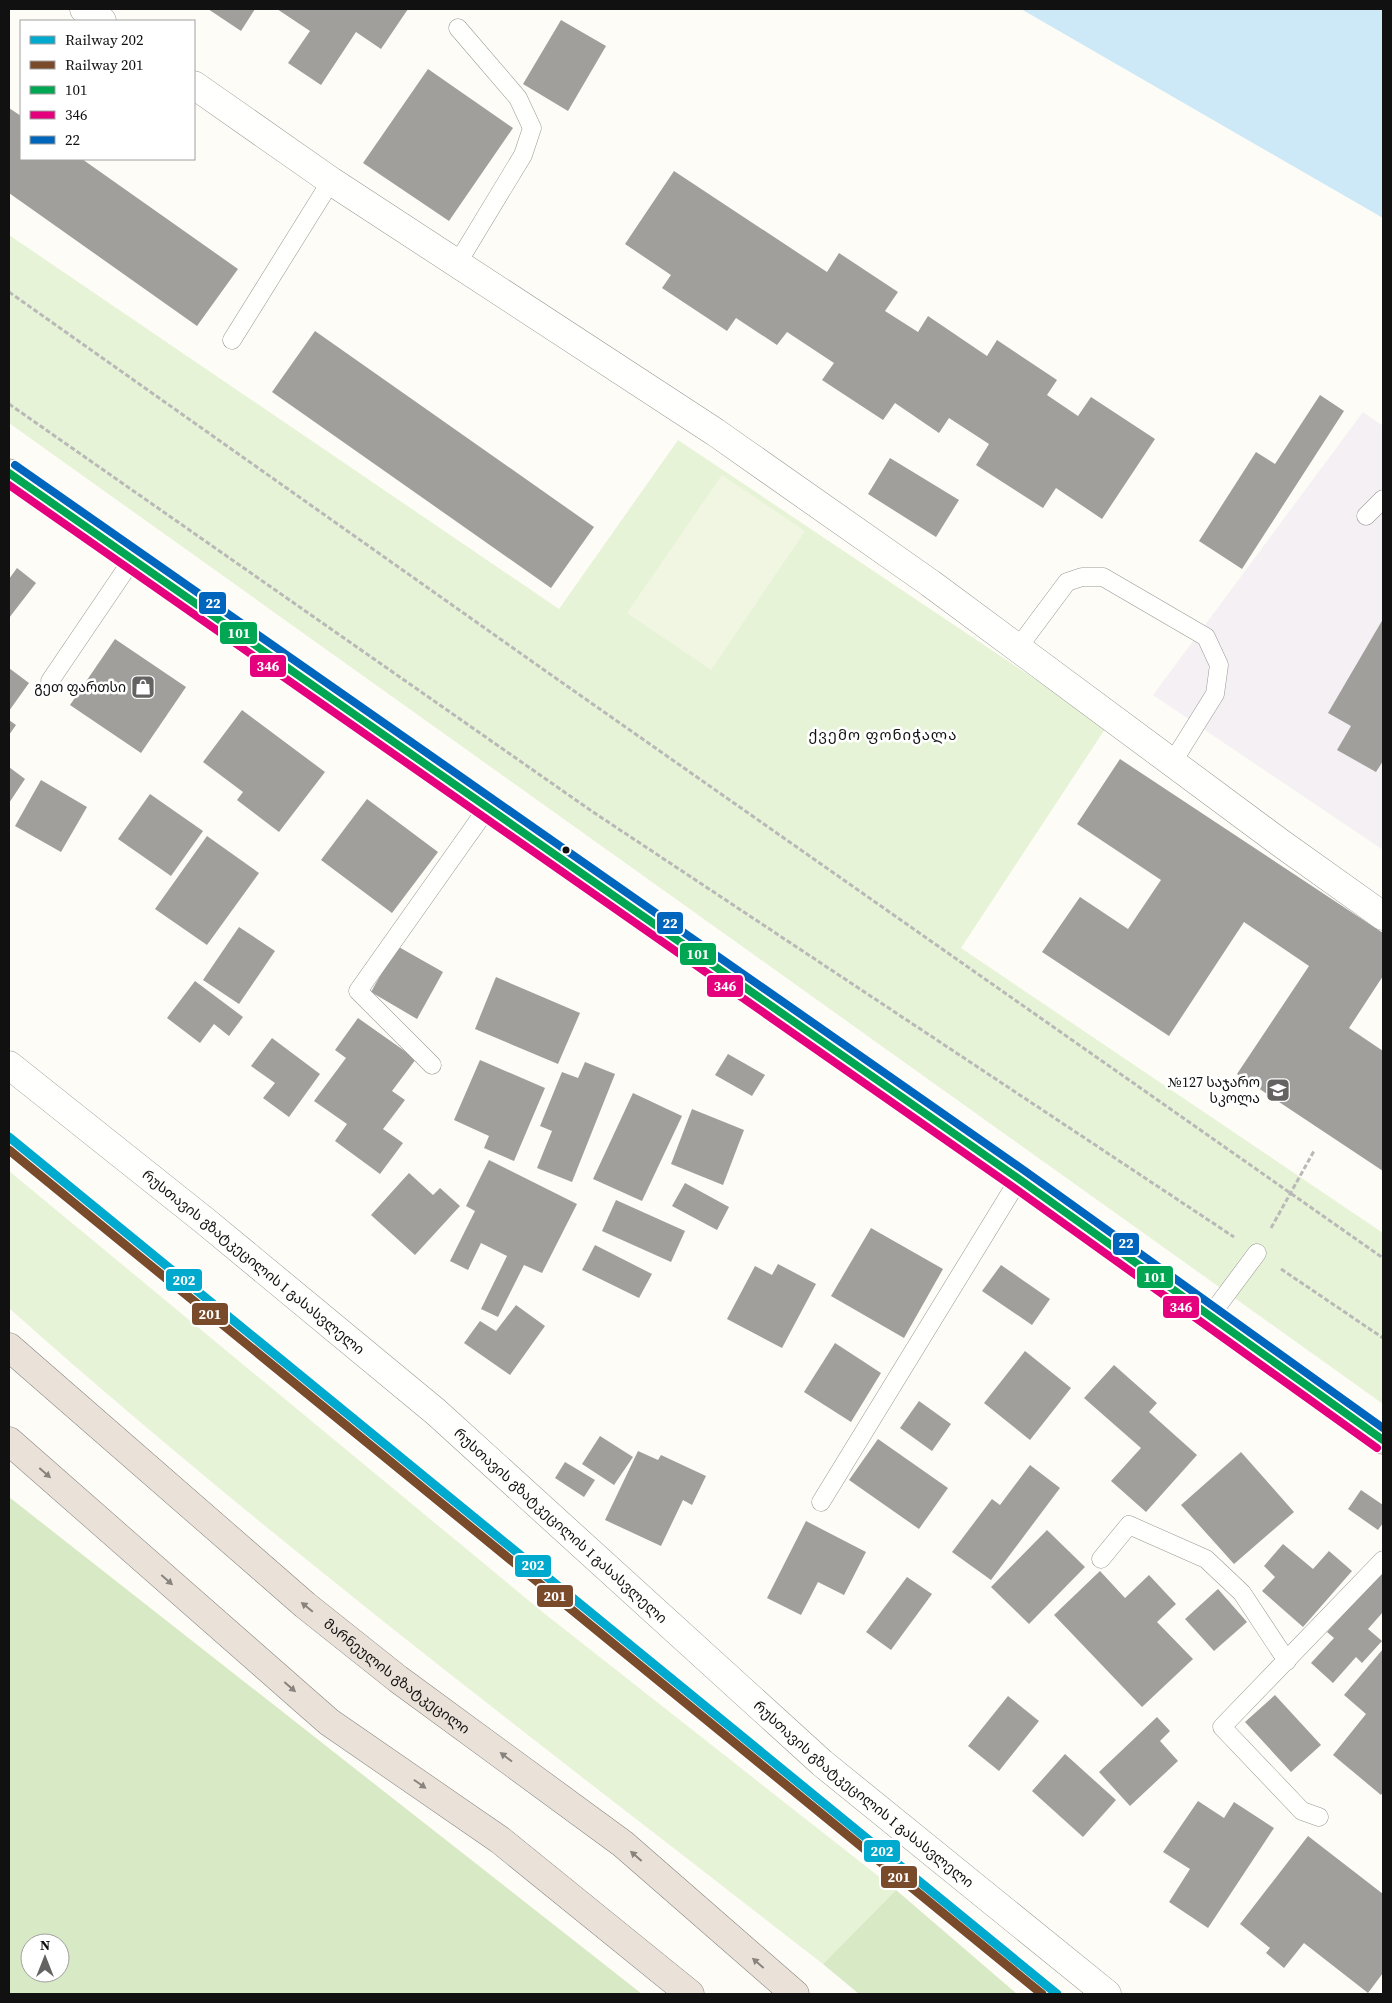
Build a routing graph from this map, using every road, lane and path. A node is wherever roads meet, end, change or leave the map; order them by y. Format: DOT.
graph roads {
  1 [pos="84,9"];
  2 [pos="100,20"];
  3 [pos="458,28"];
  4 [pos="195,86"];
  5 [pos="331,181"];
  6 [pos="458,264"];
  7 [pos="9,292"];
  8 [pos="232,340"];
  9 [pos="9,404"];
  10 [pos="9,473"];
  11 [pos="1383,499"];
  12 [pos="1366,516"];
  13 [pos="132,560"];
  14 [pos="1018,648"];
  15 [pos="50,681"];
  16 [pos="1172,763"];
  17 [pos="488,807"];
  18 [pos="1383,916"];
  19 [pos="9,1065"];
  20 [pos="432,1065"];
  21 [pos="1314,1151"];
  22 [pos="1019,1179"];
  23 [pos="1291,1193"];
  24 [pos="1257,1253"];
  25 [pos="1383,1258"];
  26 [pos="1210,1316"];
  27 [pos="1383,1338"];
  28 [pos="9,1347"];
  29 [pos="1383,1440"];
  30 [pos="9,1441"];
  31 [pos="821,1502"];
  32 [pos="1101,1559"];
  33 [pos="1383,1560"];
  34 [pos="1287,1661"];
  35 [pos="1319,1818"];
  36 [pos="690,1994"];
  37 [pos="795,1994"];
  38 [pos="1107,1994"];
  1 -- 2 [label="street"];
  3 -- 6 [label="lane"];
  4 -- 5 [label="street"];
  5 -- 6 [label="street"];
  5 -- 8 [label="lane"];
  6 -- 14 [label="street"];
  7 -- 23 [label="path"];
  9 -- 24 [label="path"];
  10 -- 13 [label="highway"];
  11 -- 12 [label="lane"];
  13 -- 15 [label="lane"];
  13 -- 17 [label="highway"];
  14 -- 16 [label="street"];
  14 -- 16 [label="lane"];
  16 -- 18 [label="street"];
  17 -- 20 [label="lane"];
  17 -- 22 [label="highway"];
  19 -- 38 [label="street, რუსთავის გზატკეცილის I გასასვლელი"];
  21 -- 23 [label="path"];
  22 -- 26 [label="highway"];
  22 -- 31 [label="lane"];
  23 -- 24 [label="path"];
  23 -- 25 [label="path"];
  24 -- 26 [label="lane"];
  24 -- 27 [label="path"];
  26 -- 29 [label="highway"];
  37 -- 28 [label="highway, მარნეულის გზატკეცილი, one-way"];
  30 -- 36 [label="highway, one-way"];
  32 -- 34 [label="lane"];
  33 -- 34 [label="lane"];
  34 -- 35 [label="lane"];
}
